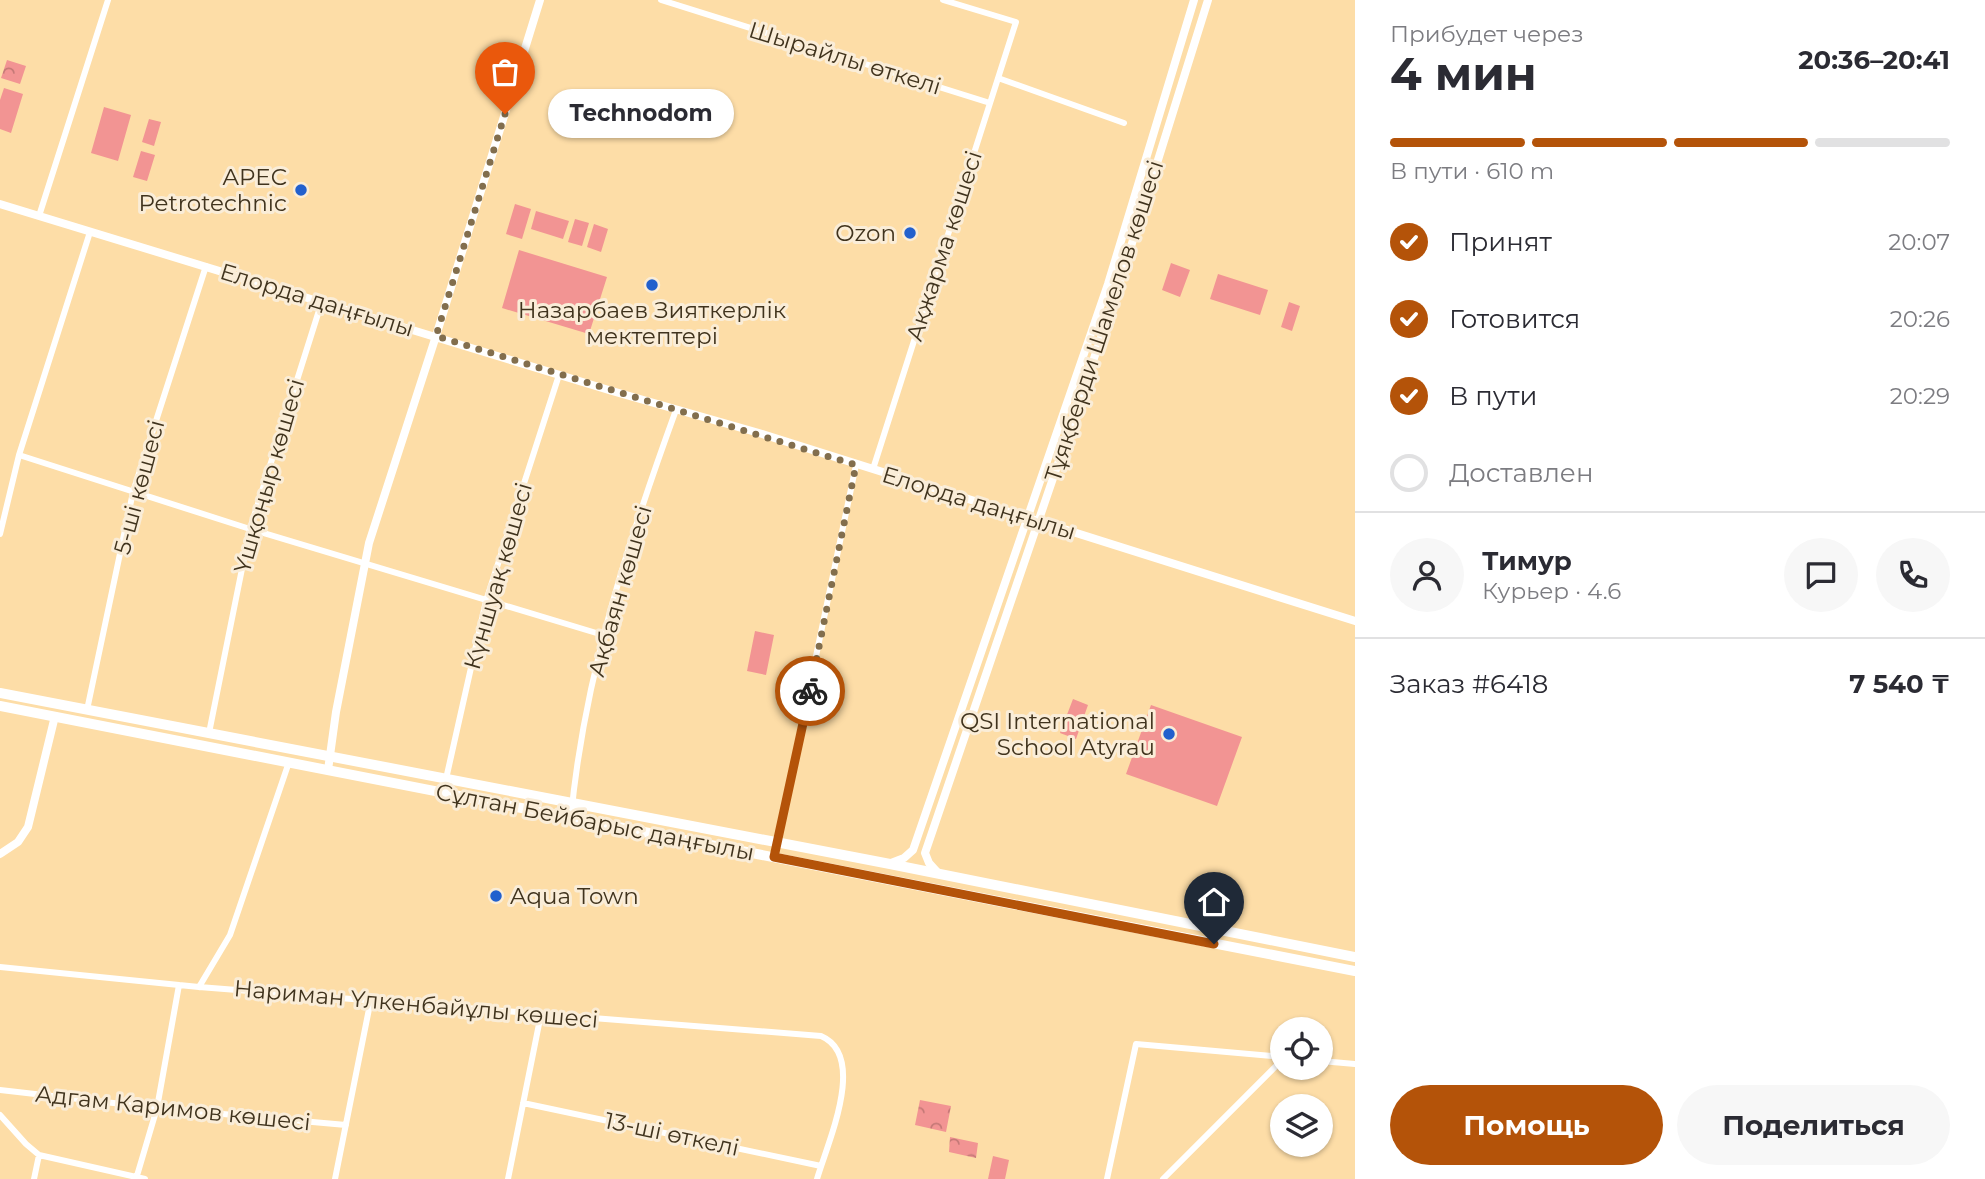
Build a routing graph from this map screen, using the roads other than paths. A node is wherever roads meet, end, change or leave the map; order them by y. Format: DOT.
graph roads {
  1 [pos="108,0"];
  2 [pos="540,0"];
  3 [pos="661,0"];
  4 [pos="943,0"];
  5 [pos="1194,0"];
  6 [pos="1208,0"];
  7 [pos="999,78"];
  8 [pos="990,103"];
  9 [pos="1124,123"];
  10 [pos="1146,157"];
  11 [pos="1157,161"];
  12 [pos="0,204"];
  13 [pos="40,216"];
  14 [pos="90,232"];
  15 [pos="206,266"];
  16 [pos="322,301"];
  17 [pos="436,336"];
  18 [pos="559,375"];
  19 [pos="676,410"];
  20 [pos="19,455"];
  21 [pos="856,465"];
  22 [pos="873,469"];
  23 [pos="133,492"];
  24 [pos="1027,516"];
  25 [pos="1038,520"];
  26 [pos="250,529"];
  27 [pos="0,534"];
  28 [pos="365,562"];
  29 [pos="486,601"];
  30 [pos="1355,621"];
  31 [pos="603,635"];
  32 [pos="0,694"];
  33 [pos="0,706"];
  34 [pos="87,711"];
  35 [pos="55,716"];
  36 [pos="209,735"];
  37 [pos="330,756"];
  38 [pos="289,762"];
  39 [pos="328,770"];
  40 [pos="446,779"];
  41 [pos="573,802"];
  42 [pos="571,817"];
  43 [pos="777,843"];
  44 [pos="0,853"];
  45 [pos="774,857"];
  46 [pos="890,864"];
  47 [pos="941,875"];
  48 [pos="1355,957"];
  49 [pos="0,967"];
  50 [pos="1355,971"];
  51 [pos="178,985"];
  52 [pos="199,987"];
  53 [pos="371,999"];
  54 [pos="541,1014"];
  55 [pos="1270,1057"];
  56 [pos="1333,1062"];
  57 [pos="1355,1064"];
  58 [pos="1270,1071"];
  59 [pos="0,1090"];
  60 [pos="523,1103"];
  61 [pos="157,1108"];
  62 [pos="0,1115"];
  63 [pos="345,1125"];
  64 [pos="39,1155"];
  65 [pos="821,1166"];
  66 [pos="136,1178"];
  67 [pos="34,1179"];
  68 [pos="145,1179"];
  69 [pos="335,1179"];
  70 [pos="508,1179"];
  71 [pos="817,1179"];
  72 [pos="1107,1179"];
  73 [pos="1163,1179"];
  1 -- 13 [label="street"];
  2 -- 17 [label="street"];
  3 -- 8 [label="street, Шырайлы өткелі"];
  4 -- 7 [label="street, Ақжарма көшесі"];
  5 -- 10 [label="street, Тұяқберди Шамелов көшесі"];
  6 -- 11 [label="street, Тұяқберди Шамелов көшесі"];
  7 -- 8 [label="street, Ақжарма көшесі"];
  7 -- 9 [label="street"];
  8 -- 22 [label="street, Ақжарма көшесі"];
  10 -- 11 [label="street"];
  10 -- 24 [label="street, Тұяқберди Шамелов көшесі"];
  11 -- 25 [label="street, Тұяқберди Шамелов көшесі"];
  12 -- 13 [label="street, Елорда даңғылы"];
  13 -- 14 [label="street, Елорда даңғылы"];
  14 -- 15 [label="street, Елорда даңғылы"];
  14 -- 20 [label="street"];
  15 -- 16 [label="street, Елорда даңғылы"];
  15 -- 23 [label="street, 5-ші көшесі"];
  16 -- 17 [label="street, Елорда даңғылы"];
  16 -- 26 [label="street, Үшқоңыр көшесі"];
  17 -- 18 [label="street, Елорда даңғылы"];
  17 -- 28 [label="street"];
  18 -- 19 [label="street, Елорда даңғылы"];
  18 -- 29 [label="street, Күншуақ көшесі"];
  19 -- 21 [label="street, Елорда даңғылы"];
  19 -- 31 [label="street, Ақбаян көшесі"];
  20 -- 23 [label="street"];
  20 -- 27 [label="street"];
  21 -- 22 [label="street, Елорда даңғылы"];
  21 -- 43 [label="street"];
  22 -- 24 [label="street, Елорда даңғылы"];
  23 -- 26 [label="street"];
  23 -- 34 [label="street, 5-ші көшесі"];
  24 -- 25 [label="street, Елорда даңғылы"];
  24 -- 46 [label="street, Тұяқберди Шамелов көшесі"];
  25 -- 30 [label="street, Елорда даңғылы"];
  25 -- 47 [label="street, Тұяқберди Шамелов көшесі"];
  26 -- 28 [label="street"];
  26 -- 36 [label="street, Үшқоңыр көшесі"];
  28 -- 29 [label="street"];
  28 -- 37 [label="street"];
  29 -- 31 [label="street"];
  29 -- 40 [label="street, Күншуақ көшесі"];
  31 -- 41 [label="street, Ақбаян көшесі"];
  32 -- 34 [label="main road, Сұлтан Бейбарыс даңғылы"];
  33 -- 35 [label="main road, Сұлтан Бейбарыс даңғылы"];
  34 -- 36 [label="main road, Сұлтан Бейбарыс даңғылы"];
  35 -- 38 [label="main road, Сұлтан Бейбарыс даңғылы"];
  35 -- 44 [label="street"];
  36 -- 37 [label="main road, Сұлтан Бейбарыс даңғылы"];
  37 -- 39 [label="street"];
  37 -- 40 [label="main road, Сұлтан Бейбарыс даңғылы"];
  38 -- 39 [label="main road, Сұлтан Бейбарыс даңғылы"];
  38 -- 52 [label="street"];
  39 -- 42 [label="main road, Сұлтан Бейбарыс даңғылы"];
  40 -- 41 [label="main road, Сұлтан Бейбарыс даңғылы"];
  41 -- 42 [label="street, Ақбаян көшесі"];
  41 -- 43 [label="main road, Сұлтан Бейбарыс даңғылы"];
  42 -- 45 [label="main road, Сұлтан Бейбарыс даңғылы"];
  43 -- 45 [label="street"];
  43 -- 46 [label="main road, Сұлтан Бейбарыс даңғылы"];
  45 -- 50 [label="main road, Сұлтан Бейбарыс даңғылы"];
  46 -- 47 [label="main road, Сұлтан Бейбарыс даңғылы"];
  47 -- 48 [label="main road, Сұлтан Бейбарыс даңғылы"];
  49 -- 51 [label="street, Нариман Үлкенбайұлы көшесі"];
  51 -- 52 [label="street, Нариман Үлкенбайұлы көшесі"];
  51 -- 61 [label="street"];
  52 -- 53 [label="street, Нариман Үлкенбайұлы көшесі"];
  53 -- 54 [label="street, Нариман Үлкенбайұлы көшесі"];
  53 -- 63 [label="street"];
  54 -- 60 [label="street"];
  54 -- 65 [label="street, Нариман Үлкенбайұлы көшесі"];
  55 -- 72 [label="street"];
  56 -- 57 [label="street"];
  58 -- 73 [label="street"];
  59 -- 61 [label="street, Адгам Каримов көшесі"];
  60 -- 65 [label="street, 13-ші өткелі"];
  60 -- 70 [label="street"];
  61 -- 63 [label="street, Адгам Каримов көшесі"];
  61 -- 66 [label="street"];
  62 -- 64 [label="street"];
  63 -- 69 [label="street"];
  64 -- 66 [label="street"];
  64 -- 67 [label="street"];
  65 -- 71 [label="street"];
  66 -- 68 [label="street"];
}
